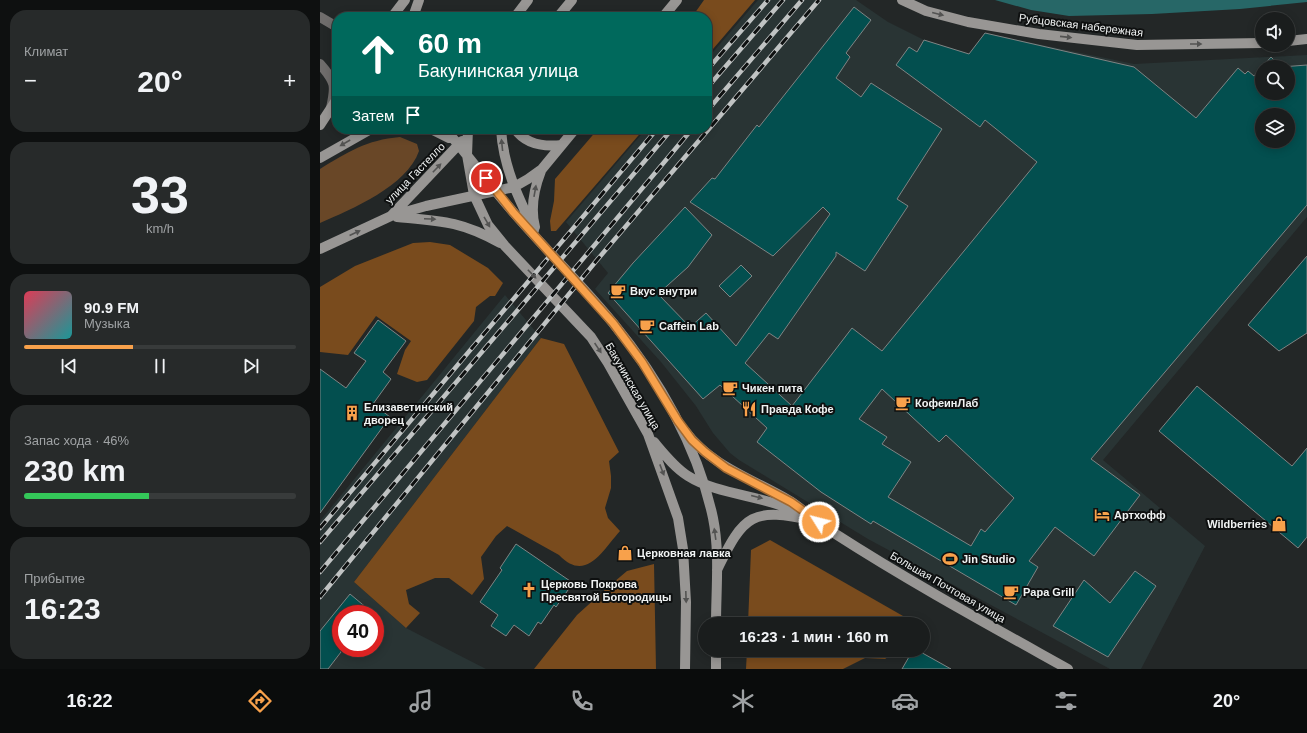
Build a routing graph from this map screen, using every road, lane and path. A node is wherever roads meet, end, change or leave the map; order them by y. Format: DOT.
graph roads {
  1 [pos="404,0"];
  2 [pos="419,0"];
  3 [pos="528,0"];
  4 [pos="572,0"];
  5 [pos="676,0"];
  6 [pos="902,0"];
  7 [pos="396,12"];
  8 [pos="415,12"];
  9 [pos="519,12"];
  10 [pos="562,12"];
  11 [pos="667,12"];
  12 [pos="320,17"];
  13 [pos="332,24"];
  14 [pos="1307,39"];
  15 [pos="1295,40"];
  16 [pos="1255,43"];
  17 [pos="320,64"];
  18 [pos="332,78"];
  19 [pos="332,104"];
  20 [pos="331,108"];
  21 [pos="320,125"];
  22 [pos="362,134"];
  23 [pos="442,134"];
  24 [pos="449,134"];
  25 [pos="467,134"];
  26 [pos="469,134"];
  27 [pos="502,134"];
  28 [pos="518,134"];
  29 [pos="571,134"];
  30 [pos="459,145"];
  31 [pos="562,145"];
  32 [pos="467,155"];
  33 [pos="320,158"];
  34 [pos="542,169"];
  35 [pos="514,187"];
  36 [pos="496,190"];
  37 [pos="474,195"];
  38 [pos="391,216"];
  39 [pos="539,241"];
  40 [pos="505,246"];
  41 [pos="320,249"];
  42 [pos="678,421"];
  43 [pos="648,434"];
  44 [pos="704,484"];
  45 [pos="819,522"];
  46 [pos="716,573"];
  47 [pos="716,617"];
  48 [pos="716,657"];
  49 [pos="685,669"];
  50 [pos="716,669"];
  51 [pos="1068,669"];
  1 -- 7 [label="main road"];
  2 -- 8 [label="main road"];
  3 -- 9 [label="main road"];
  4 -- 10 [label="main road"];
  5 -- 11 [label="main road"];
  6 -- 16 [label="main road, Рубцовская набережная, one-way"];
  12 -- 13 [label="street"];
  14 -- 15 [label="main road"];
  17 -- 18 [label="street"];
  19 -- 20 [label="street"];
  20 -- 21 [label="main road"];
  22 -- 33 [label="main road, one-way"];
  23 -- 30 [label="main road"];
  24 -- 30 [label="main road, Бакунинская улица"];
  25 -- 30 [label="main road, улица Гастелло"];
  26 -- 32 [label="main road, Бакунинская улица"];
  35 -- 27 [label="main road, Бакунинская улица, one-way"];
  28 -- 31 [label="main road"];
  29 -- 31 [label="main road"];
  30 -- 32 [label="main road, Бакунинская улица"];
  38 -- 30 [label="main road, улица Гастелло, one-way"];
  31 -- 34 [label="main road"];
  32 -- 36 [label="main road, Бакунинская улица"];
  32 -- 37 [label="main road, Бакунинская улица"];
  34 -- 35 [label="main road"];
  39 -- 34 [label="main road, one-way"];
  35 -- 36 [label="main road"];
  35 -- 39 [label="main road, Бакунинская улица"];
  36 -- 37 [label="main road"];
  36 -- 39 [label="main road, Бакунинская улица"];
  37 -- 38 [label="main road"];
  37 -- 40 [label="main road, Бакунинская улица, one-way"];
  38 -- 40 [label="main road, улица Гастелло, one-way"];
  41 -- 38 [label="main road, улица Гастелло, one-way"];
  39 -- 42 [label="main road, Бакунинская улица"];
  40 -- 43 [label="main road, Бакунинская улица, one-way"];
  42 -- 44 [label="main road, Бакунинская улица"];
  42 -- 45 [label="main road, Большая Почтовая улица"];
  43 -- 44 [label="main road, Большая Почтовая улица"];
  43 -- 49 [label="main road, Бакунинская улица, one-way"];
  44 -- 45 [label="main road, Большая Почтовая улица, one-way"];
  46 -- 44 [label="main road, Бакунинская улица, one-way"];
  45 -- 46 [label="main road"];
  45 -- 51 [label="main road, Большая Почтовая улица"];
  46 -- 47 [label="main road, Бакунинская улица"];
  48 -- 50 [label="main road"];
}
